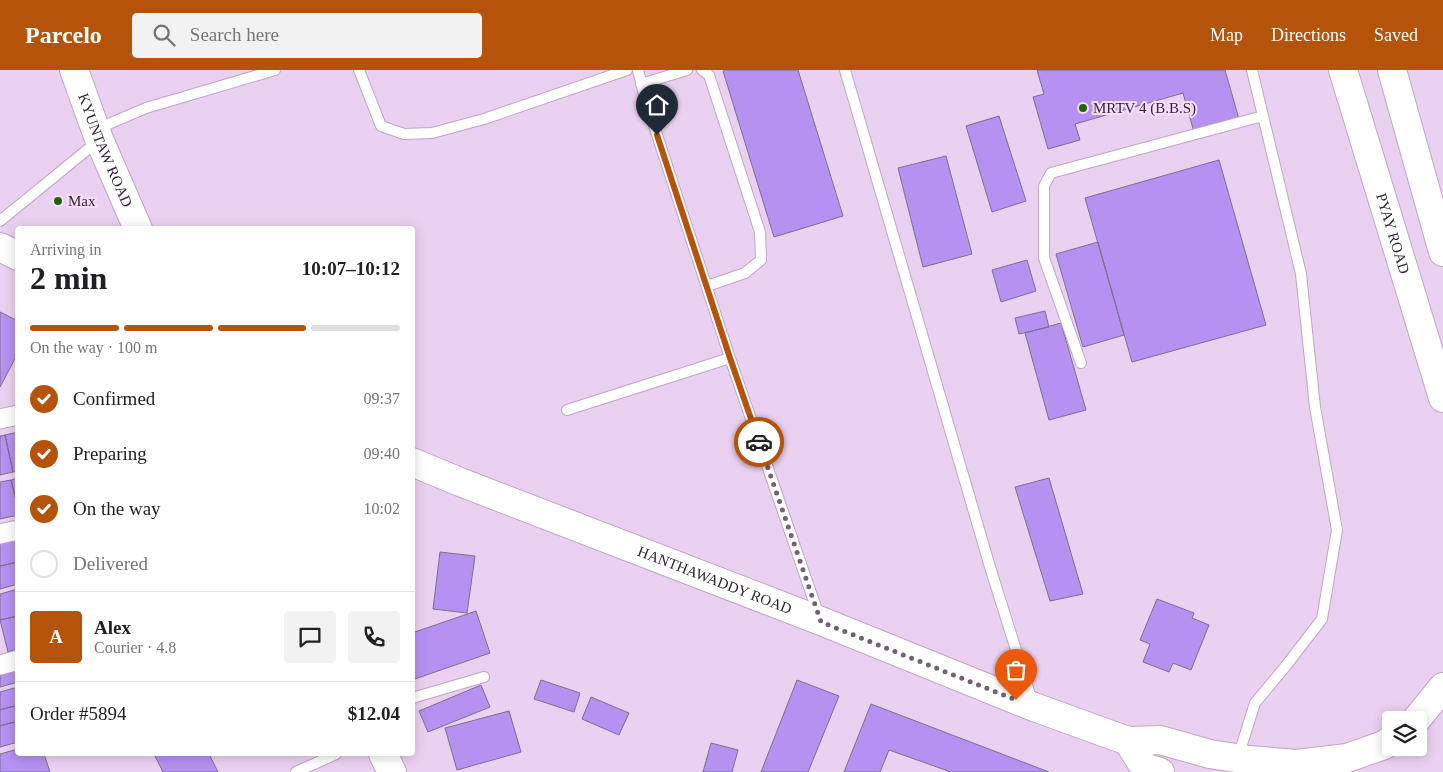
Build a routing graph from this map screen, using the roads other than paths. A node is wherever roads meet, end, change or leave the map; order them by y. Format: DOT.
graph roads {
  1 [pos="74,70"];
  2 [pos="275,70"];
  3 [pos="359,70"];
  4 [pos="627,70"];
  5 [pos="638,70"];
  6 [pos="687,70"];
  7 [pos="702,70"];
  8 [pos="845,70"];
  9 [pos="1252,70"];
  10 [pos="1343,70"];
  11 [pos="1392,70"];
  12 [pos="641,84"];
  13 [pos="1263,116"];
  14 [pos="98,134"];
  15 [pos="0,220"];
  16 [pos="137,226"];
  17 [pos="0,247"];
  18 [pos="1443,252"];
  19 [pos="15,254"];
  20 [pos="707,286"];
  21 [pos="730,358"];
  22 [pos="1081,364"];
  23 [pos="1443,398"];
  24 [pos="567,410"];
  25 [pos="15,416"];
  26 [pos="0,419"];
  27 [pos="415,463"];
  28 [pos="15,531"];
  29 [pos="0,534"];
  30 [pos="821,622"];
  31 [pos="484,677"];
  32 [pos="1443,687"];
  33 [pos="415,697"];
  34 [pos="1034,707"];
  35 [pos="1423,711"];
  36 [pos="1128,741"];
  37 [pos="1382,746"];
  38 [pos="332,756"];
  39 [pos="385,756"];
  40 [pos="1238,758"];
  41 [pos="296,772"];
  42 [pos="392,772"];
  43 [pos="1160,772"];
  1 -- 14 [label="main road, KYUNTAW ROAD"];
  2 -- 14 [label="lane"];
  3 -- 4 [label="lane"];
  5 -- 12 [label="lane"];
  6 -- 12 [label="lane"];
  7 -- 20 [label="lane"];
  8 -- 34 [label="lane"];
  9 -- 13 [label="lane"];
  10 -- 23 [label="main road, PYAY ROAD"];
  11 -- 18 [label="main road"];
  12 -- 20 [label="lane"];
  13 -- 22 [label="lane"];
  13 -- 40 [label="lane"];
  14 -- 15 [label="lane"];
  14 -- 16 [label="main road, KYUNTAW ROAD"];
  17 -- 19 [label="main road"];
  20 -- 21 [label="lane"];
  21 -- 24 [label="lane"];
  21 -- 30 [label="lane"];
  25 -- 26 [label="street"];
  27 -- 30 [label="main road, HANTHAWADDY ROAD"];
  28 -- 29 [label="street"];
  30 -- 34 [label="main road, HANTHAWADDY ROAD"];
  31 -- 33 [label="lane"];
  32 -- 35 [label="main road"];
  34 -- 36 [label="main road, HANTHAWADDY ROAD"];
  36 -- 40 [label="main road, HANTHAWADDY ROAD"];
  36 -- 43 [label="main road"];
  37 -- 40 [label="main road, HANTHAWADDY ROAD"];
  38 -- 41 [label="lane"];
  39 -- 42 [label="main road"];
}
